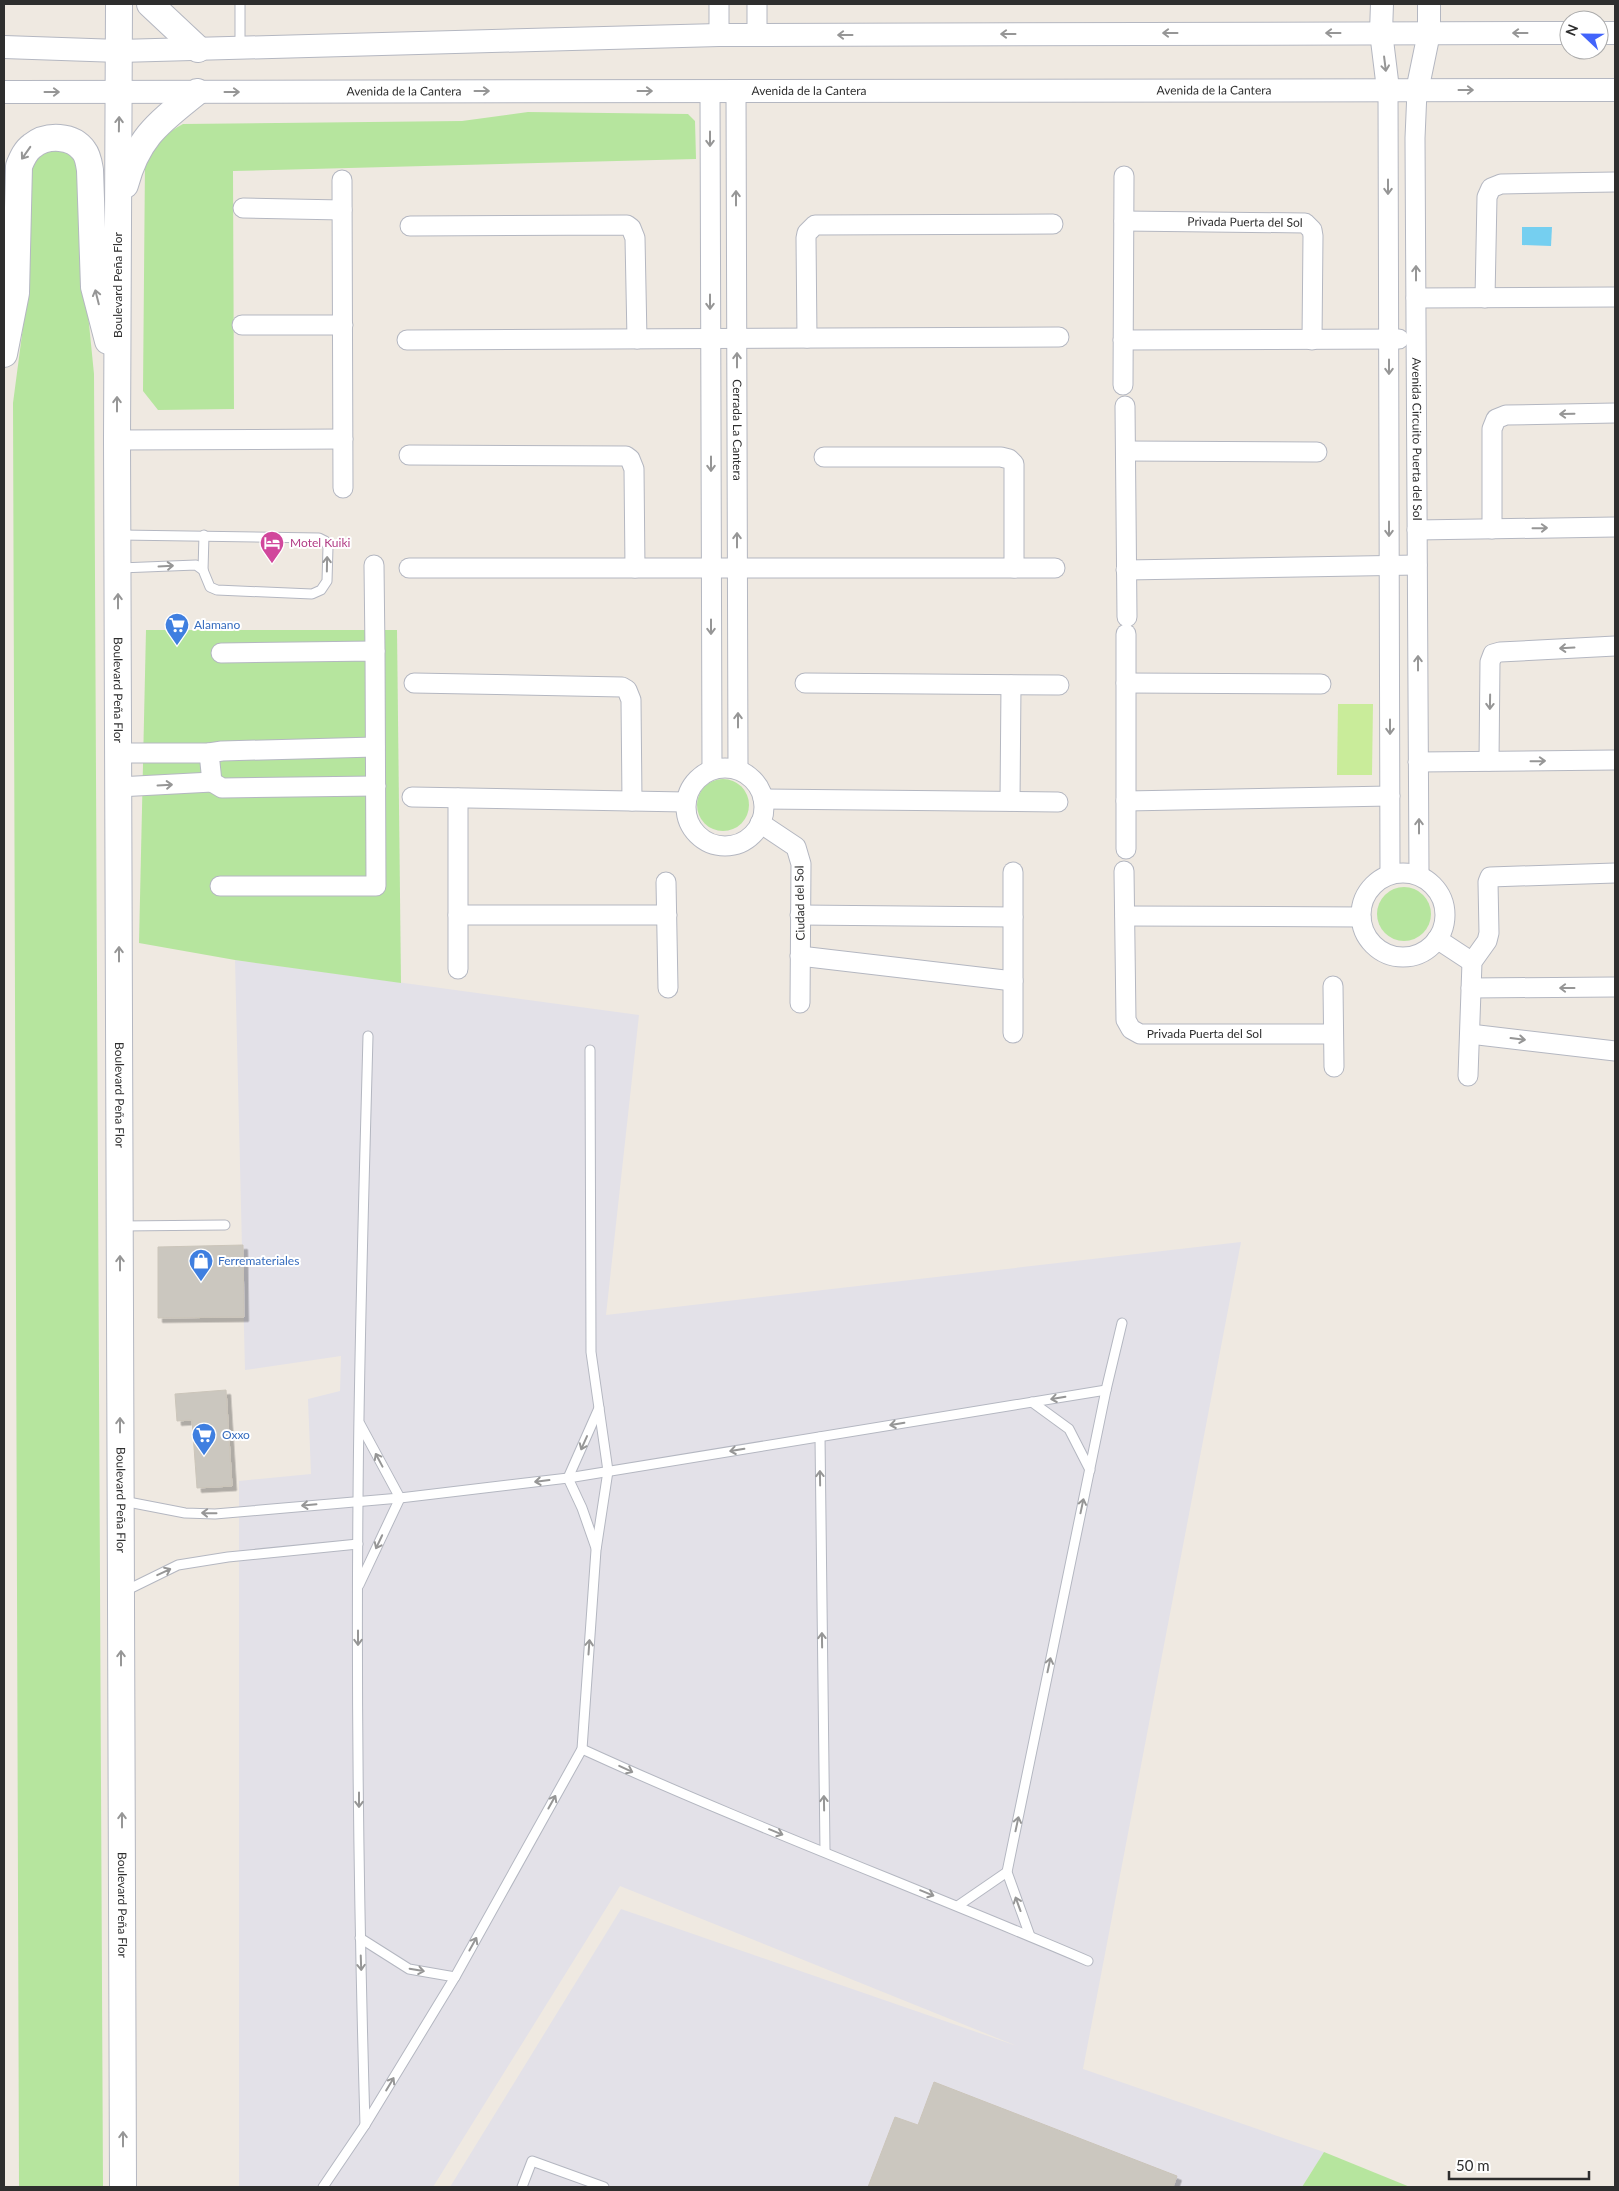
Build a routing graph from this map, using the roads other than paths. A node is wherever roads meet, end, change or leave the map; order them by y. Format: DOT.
graph roads {
  1 [pos="119,4"];
  2 [pos="150,4"];
  3 [pos="240,4"];
  4 [pos="719,4"];
  5 [pos="757,4"];
  6 [pos="1382,4"];
  7 [pos="1429,4"];
  8 [pos="1381,32"];
  9 [pos="1429,33"];
  10 [pos="1559,33"];
  11 [pos="719,35"];
  12 [pos="757,35"];
  13 [pos="4,47"];
  14 [pos="240,48"];
  15 [pos="198,49"];
  16 [pos="119,51"];
  17 [pos="1388,89"];
  18 [pos="1615,90"];
  19 [pos="710,91"];
  20 [pos="736,91"];
  21 [pos="1417,91"];
  22 [pos="4,92"];
  23 [pos="120,92"];
  24 [pos="197,92"];
  25 [pos="1124,176"];
  26 [pos="342,180"];
  27 [pos="1615,182"];
  28 [pos="243,208"];
  29 [pos="342,210"];
  30 [pos="1124,221"];
  31 [pos="1053,224"];
  32 [pos="118,225"];
  33 [pos="410,226"];
  34 [pos="1615,297"];
  35 [pos="1416,298"];
  36 [pos="1485,298"];
  37 [pos="242,325"];
  38 [pos="342,325"];
  39 [pos="1059,336"];
  40 [pos="710,338"];
  41 [pos="737,338"];
  42 [pos="807,338"];
  43 [pos="637,339"];
  44 [pos="1416,339"];
  45 [pos="408,340"];
  46 [pos="1123,340"];
  47 [pos="1312,340"];
  48 [pos="1389,340"];
  49 [pos="4,354"];
  50 [pos="117,378"];
  51 [pos="1123,385"];
  52 [pos="1125,406"];
  53 [pos="1615,413"];
  54 [pos="343,439"];
  55 [pos="117,440"];
  56 [pos="1126,451"];
  57 [pos="1317,452"];
  58 [pos="409,455"];
  59 [pos="824,457"];
  60 [pos="344,488"];
  61 [pos="1615,527"];
  62 [pos="1492,528"];
  63 [pos="1417,530"];
  64 [pos="118,535"];
  65 [pos="204,535"];
  66 [pos="374,565"];
  67 [pos="1417,565"];
  68 [pos="1390,566"];
  69 [pos="118,568"];
  70 [pos="409,568"];
  71 [pos="635,568"];
  72 [pos="711,568"];
  73 [pos="737,568"];
  74 [pos="1014,568"];
  75 [pos="1055,568"];
  76 [pos="203,570"];
  77 [pos="1126,570"];
  78 [pos="1615,646"];
  79 [pos="375,651"];
  80 [pos="221,653"];
  81 [pos="414,683"];
  82 [pos="804,683"];
  83 [pos="1126,683"];
  84 [pos="1320,684"];
  85 [pos="1011,685"];
  86 [pos="1059,685"];
  87 [pos="375,747"];
  88 [pos="118,753"];
  89 [pos="209,753"];
  90 [pos="1615,760"];
  91 [pos="1418,762"];
  92 [pos="1489,762"];
  93 [pos="712,769"];
  94 [pos="738,769"];
  95 [pos="212,782"];
  96 [pos="376,786"];
  97 [pos="118,787"];
  98 [pos="1390,796"];
  99 [pos="412,797"];
  100 [pos="458,798"];
  101 [pos="763,798"];
  102 [pos="632,801"];
  103 [pos="1010,801"];
  104 [pos="1126,801"];
  105 [pos="685,802"];
  106 [pos="1058,802"];
  107 [pos="760,823"];
  108 [pos="1126,849"];
  109 [pos="1124,870"];
  110 [pos="1013,872"];
  111 [pos="1615,873"];
  112 [pos="1390,874"];
  113 [pos="1419,875"];
  114 [pos="666,882"];
  115 [pos="220,886"];
  116 [pos="800,914"];
  117 [pos="458,915"];
  118 [pos="667,915"];
  119 [pos="1013,916"];
  120 [pos="1125,916"];
  121 [pos="1360,917"];
  122 [pos="1437,939"];
  123 [pos="800,956"];
  124 [pos="1472,962"];
  125 [pos="458,969"];
  126 [pos="1013,981"];
  127 [pos="1333,986"];
  128 [pos="1615,987"];
  129 [pos="668,988"];
  130 [pos="1471,988"];
  131 [pos="800,1003"];
  132 [pos="1013,1032"];
  133 [pos="1333,1034"];
  134 [pos="1470,1034"];
  135 [pos="368,1036"];
  136 [pos="590,1050"];
  137 [pos="1615,1051"];
  138 [pos="1334,1067"];
  139 [pos="1468,1076"];
  140 [pos="225,1225"];
  141 [pos="120,1226"];
  142 [pos="1122,1323"];
  143 [pos="1106,1390"];
  144 [pos="1032,1402"];
  145 [pos="599,1407"];
  146 [pos="359,1422"];
  147 [pos="820,1437"];
  148 [pos="1090,1470"];
  149 [pos="608,1471"];
  150 [pos="568,1478"];
  151 [pos="400,1498"];
  152 [pos="120,1500"];
  153 [pos="358,1501"];
  154 [pos="358,1544"];
  155 [pos="596,1550"];
  156 [pos="357,1589"];
  157 [pos="121,1594"];
  158 [pos="582,1749"];
  159 [pos="825,1851"];
  160 [pos="1007,1872"];
  161 [pos="959,1905"];
  162 [pos="1030,1936"];
  163 [pos="360,1938"];
  164 [pos="1088,1961"];
  165 [pos="455,1977"];
  166 [pos="365,2125"];
  167 [pos="123,2187"];
  168 [pos="323,2187"];
  169 [pos="522,2187"];
  170 [pos="604,2187"];
  1 -- 16 [label="main road, Boulevard Peña Flor"];
  2 -- 15 [label="main road"];
  3 -- 14 [label="lane"];
  4 -- 11 [label="street"];
  5 -- 12 [label="street"];
  6 -- 8 [label="street"];
  7 -- 9 [label="street, Avenida Circuito Puerta del Sol"];
  8 -- 9 [label="street"];
  8 -- 12 [label="street, one-way"];
  8 -- 17 [label="street, one-way"];
  10 -- 9 [label="street, one-way"];
  9 -- 21 [label="street, Avenida Circuito Puerta del Sol"];
  11 -- 12 [label="street"];
  11 -- 14 [label="street"];
  13 -- 16 [label="street"];
  14 -- 15 [label="street"];
  15 -- 16 [label="street"];
  16 -- 23 [label="main road, Boulevard Peña Flor"];
  17 -- 20 [label="street, Avenida de la Cantera"];
  17 -- 21 [label="street, Avenida de la Cantera"];
  17 -- 48 [label="street, one-way"];
  21 -- 18 [label="street, Avenida de la Cantera, one-way"];
  19 -- 20 [label="street, Avenida de la Cantera"];
  24 -- 19 [label="street, Avenida de la Cantera, one-way"];
  19 -- 40 [label="street, one-way"];
  41 -- 20 [label="street, Cerrada La Cantera, one-way"];
  35 -- 21 [label="street, Avenida Circuito Puerta del Sol, one-way"];
  22 -- 23 [label="street, Avenida de la Cantera, one-way"];
  23 -- 24 [label="street, Avenida de la Cantera"];
  32 -- 23 [label="main road, Boulevard Peña Flor, one-way"];
  24 -- 32 [label="main road"];
  25 -- 30 [label="street"];
  26 -- 29 [label="street"];
  27 -- 36 [label="street"];
  28 -- 29 [label="street"];
  29 -- 38 [label="street"];
  30 -- 46 [label="street"];
  30 -- 47 [label="street, Privada Puerta del Sol"];
  31 -- 42 [label="street"];
  32 -- 50 [label="main road, Boulevard Peña Flor"];
  33 -- 43 [label="street"];
  34 -- 36 [label="street"];
  35 -- 36 [label="street"];
  35 -- 44 [label="street, Avenida Circuito Puerta del Sol"];
  37 -- 38 [label="street"];
  38 -- 54 [label="street"];
  39 -- 42 [label="street"];
  40 -- 41 [label="street"];
  40 -- 43 [label="street"];
  40 -- 72 [label="street, one-way"];
  41 -- 42 [label="street"];
  73 -- 41 [label="street, Cerrada La Cantera, one-way"];
  43 -- 45 [label="street"];
  44 -- 48 [label="street"];
  44 -- 63 [label="street, Avenida Circuito Puerta del Sol"];
  46 -- 47 [label="street"];
  46 -- 51 [label="street"];
  47 -- 48 [label="street"];
  48 -- 68 [label="street, one-way"];
  50 -- 49 [label="main road, one-way"];
  55 -- 50 [label="main road, Boulevard Peña Flor, one-way"];
  52 -- 56 [label="street"];
  53 -- 62 [label="street, one-way"];
  54 -- 55 [label="street"];
  54 -- 60 [label="street"];
  55 -- 64 [label="main road, Boulevard Peña Flor"];
  56 -- 57 [label="street"];
  56 -- 77 [label="street"];
  58 -- 71 [label="street"];
  59 -- 74 [label="street"];
  62 -- 61 [label="street, one-way"];
  62 -- 63 [label="street"];
  63 -- 67 [label="street, Avenida Circuito Puerta del Sol"];
  64 -- 65 [label="lane"];
  64 -- 69 [label="main road, Boulevard Peña Flor"];
  65 -- 76 [label="lane"];
  76 -- 65 [label="lane, one-way"];
  66 -- 79 [label="street"];
  67 -- 68 [label="street"];
  91 -- 67 [label="street, Avenida Circuito Puerta del Sol, one-way"];
  68 -- 77 [label="street"];
  68 -- 98 [label="street, one-way"];
  69 -- 76 [label="lane, one-way"];
  88 -- 69 [label="main road, Boulevard Peña Flor, one-way"];
  70 -- 71 [label="street"];
  71 -- 72 [label="street"];
  72 -- 73 [label="street"];
  72 -- 93 [label="street, one-way"];
  73 -- 74 [label="street"];
  94 -- 73 [label="street, Cerrada La Cantera, one-way"];
  74 -- 75 [label="street"];
  77 -- 83 [label="street"];
  78 -- 92 [label="street, one-way"];
  79 -- 80 [label="street"];
  79 -- 87 [label="street"];
  81 -- 102 [label="street"];
  82 -- 85 [label="street"];
  83 -- 84 [label="street"];
  83 -- 104 [label="street"];
  85 -- 86 [label="street"];
  85 -- 103 [label="street"];
  87 -- 89 [label="street"];
  87 -- 96 [label="street"];
  88 -- 89 [label="street"];
  88 -- 97 [label="main road, Boulevard Peña Flor"];
  89 -- 95 [label="street"];
  92 -- 90 [label="street, one-way"];
  91 -- 92 [label="street"];
  113 -- 91 [label="street, Avenida Circuito Puerta del Sol, one-way"];
  93 -- 94 [label="street"];
  93 -- 105 [label="street"];
  94 -- 101 [label="street"];
  95 -- 96 [label="street"];
  97 -- 95 [label="street, one-way"];
  96 -- 115 [label="street"];
  141 -- 97 [label="main road, Boulevard Peña Flor, one-way"];
  98 -- 104 [label="street"];
  98 -- 112 [label="street"];
  99 -- 100 [label="street"];
  100 -- 102 [label="street"];
  100 -- 117 [label="street"];
  101 -- 103 [label="street"];
  101 -- 107 [label="street"];
  102 -- 105 [label="street"];
  103 -- 106 [label="street"];
  104 -- 108 [label="street"];
  105 -- 107 [label="street"];
  107 -- 116 [label="street, Ciudad del Sol"];
  109 -- 120 [label="street, Privada Puerta del Sol"];
  110 -- 119 [label="street"];
  111 -- 124 [label="street"];
  112 -- 113 [label="street"];
  112 -- 121 [label="street"];
  113 -- 122 [label="street"];
  114 -- 118 [label="street"];
  116 -- 119 [label="street"];
  116 -- 123 [label="street, Ciudad del Sol"];
  117 -- 118 [label="street"];
  117 -- 125 [label="street"];
  118 -- 129 [label="street"];
  119 -- 126 [label="street"];
  120 -- 121 [label="street"];
  120 -- 133 [label="street, Privada Puerta del Sol"];
  121 -- 122 [label="street"];
  122 -- 124 [label="street"];
  123 -- 126 [label="street"];
  123 -- 131 [label="street, Ciudad del Sol"];
  124 -- 130 [label="street"];
  126 -- 132 [label="street"];
  127 -- 133 [label="street"];
  128 -- 130 [label="street, one-way"];
  130 -- 134 [label="street"];
  133 -- 138 [label="street"];
  134 -- 137 [label="street, one-way"];
  134 -- 139 [label="street"];
  135 -- 146 [label="lane"];
  136 -- 145 [label="lane"];
  140 -- 141 [label="lane"];
  152 -- 141 [label="main road, Boulevard Peña Flor, one-way"];
  142 -- 143 [label="lane"];
  143 -- 144 [label="lane, one-way"];
  143 -- 148 [label="lane"];
  144 -- 147 [label="lane, one-way"];
  144 -- 148 [label="lane"];
  145 -- 149 [label="lane"];
  145 -- 150 [label="lane, one-way"];
  151 -- 146 [label="lane, one-way"];
  146 -- 153 [label="lane"];
  147 -- 149 [label="lane, one-way"];
  159 -- 147 [label="lane, one-way"];
  160 -- 148 [label="lane, one-way"];
  149 -- 150 [label="lane"];
  149 -- 155 [label="lane"];
  150 -- 151 [label="lane, one-way"];
  150 -- 155 [label="lane"];
  151 -- 153 [label="lane"];
  151 -- 156 [label="lane, one-way"];
  153 -- 152 [label="lane, one-way"];
  152 -- 157 [label="main road, Boulevard Peña Flor"];
  153 -- 154 [label="lane"];
  154 -- 156 [label="lane"];
  157 -- 154 [label="lane, one-way"];
  158 -- 155 [label="lane, one-way"];
  156 -- 163 [label="lane, one-way"];
  167 -- 157 [label="main road, Boulevard Peña Flor, one-way"];
  158 -- 159 [label="lane, one-way"];
  165 -- 158 [label="lane, one-way"];
  159 -- 161 [label="lane, one-way"];
  160 -- 161 [label="lane"];
  162 -- 160 [label="lane, one-way"];
  161 -- 162 [label="lane"];
  162 -- 164 [label="lane"];
  163 -- 165 [label="lane, one-way"];
  163 -- 166 [label="lane, one-way"];
  166 -- 165 [label="lane, one-way"];
  166 -- 168 [label="lane"];
  169 -- 170 [label="lane"];
}
